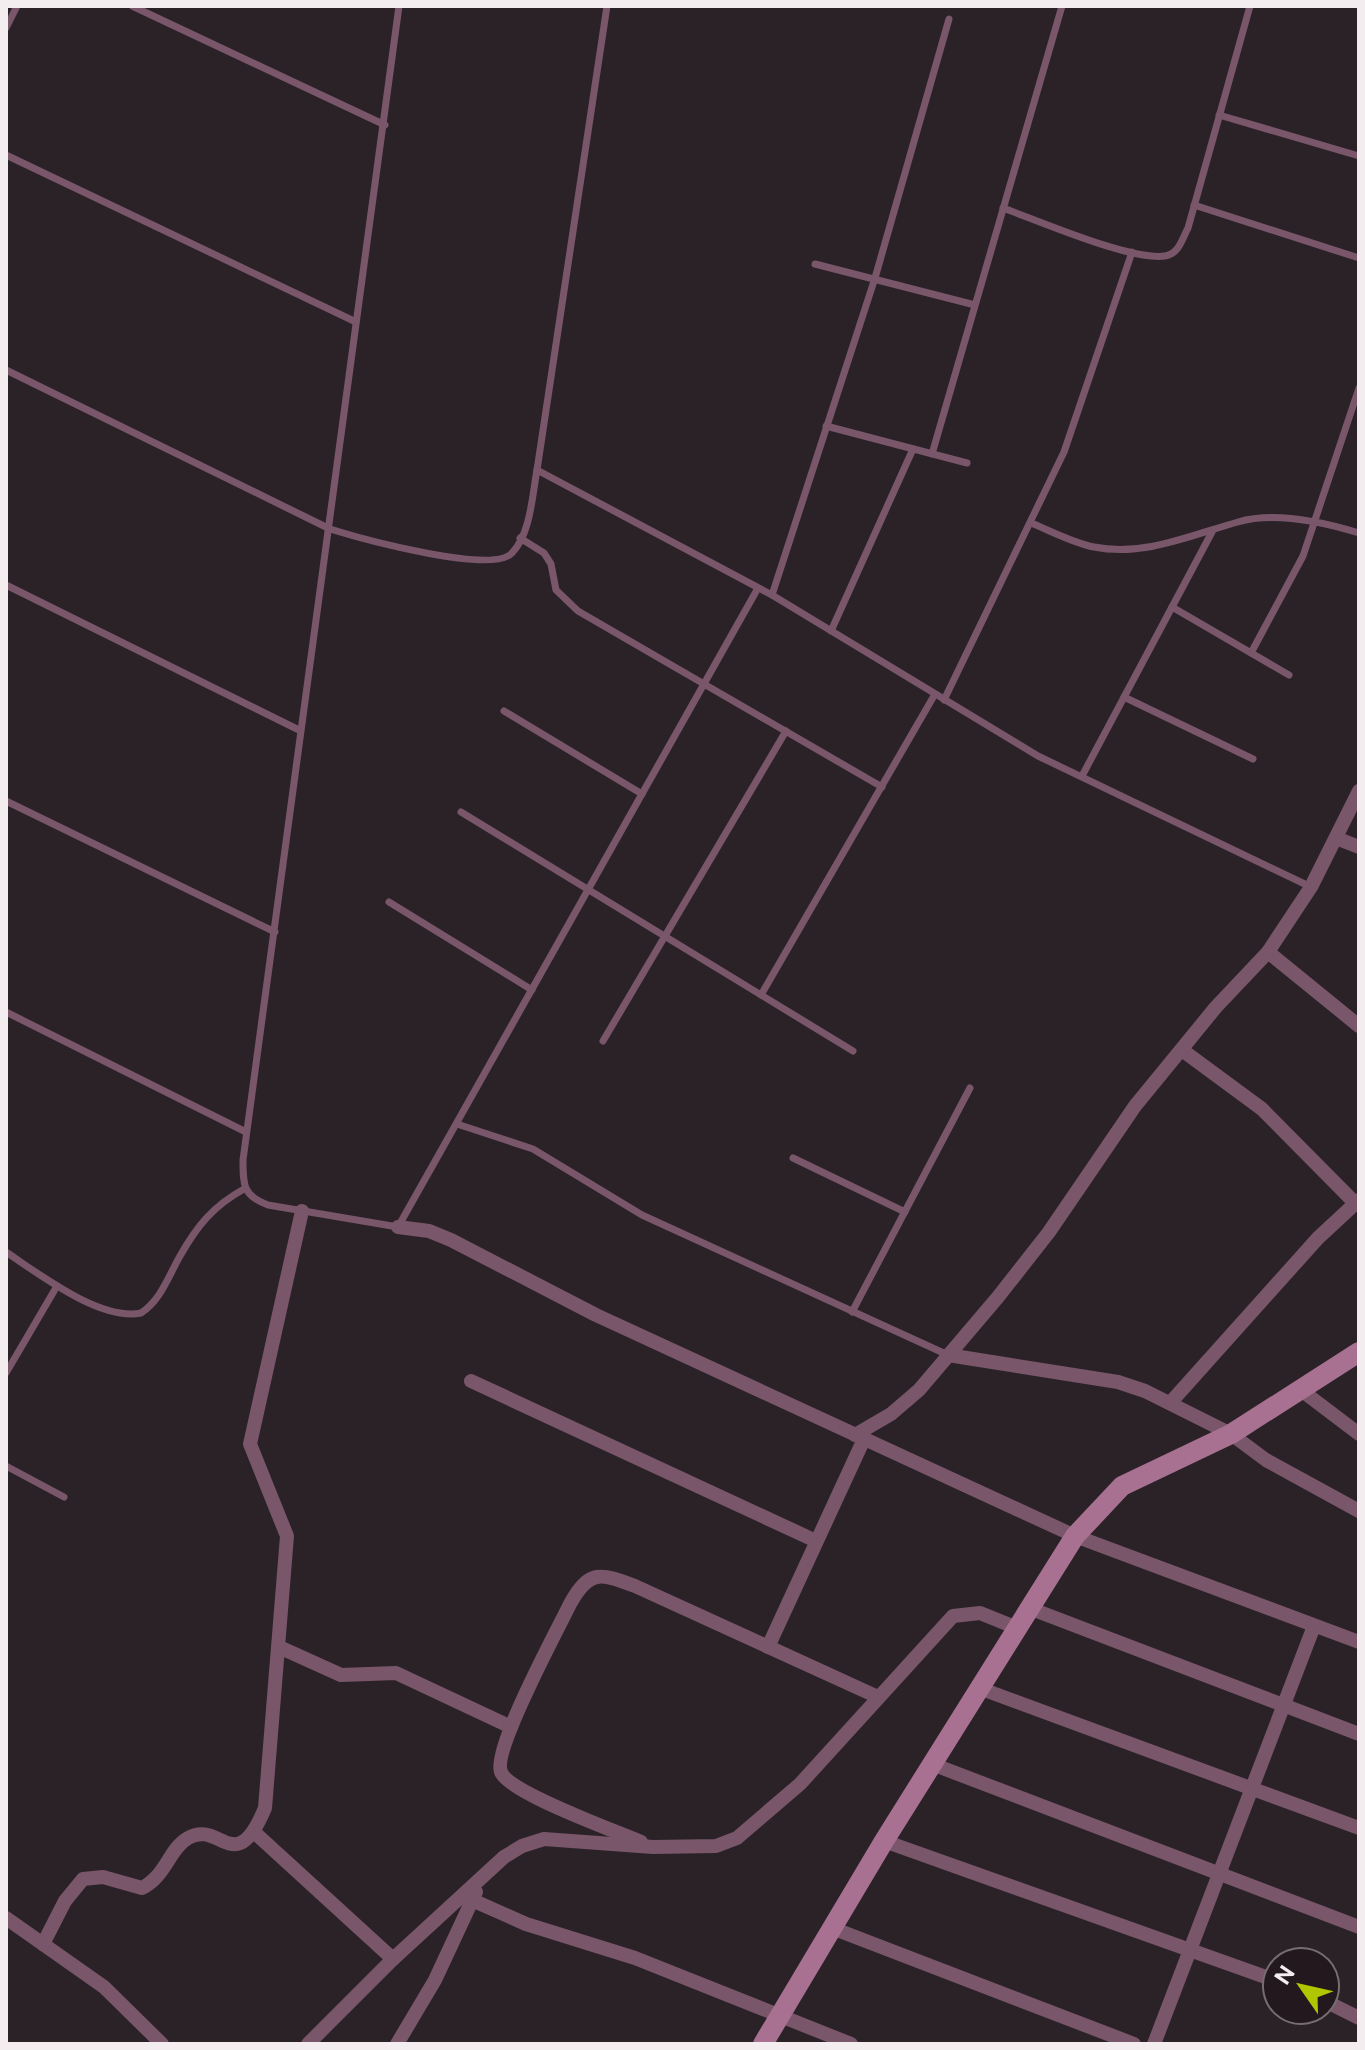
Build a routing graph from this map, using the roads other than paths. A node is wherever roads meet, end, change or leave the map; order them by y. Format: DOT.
graph roads {
  1 [pos="17,6"];
  2 [pos="132,6"];
  3 [pos="399,6"];
  4 [pos="607,6"];
  5 [pos="1062,6"];
  6 [pos="1250,6"];
  7 [pos="949,19"];
  8 [pos="6,28"];
  9 [pos="1219,115"];
  10 [pos="385,125"];
  11 [pos="6,155"];
  12 [pos="1359,156"];
  13 [pos="1194,205"];
  14 [pos="1003,208"];
  15 [pos="1132,252"];
  16 [pos="1359,258"];
  17 [pos="815,264"];
  18 [pos="875,278"];
  19 [pos="975,305"];
  20 [pos="356,322"];
  21 [pos="6,370"];
  22 [pos="1359,388"];
  23 [pos="826,426"];
  24 [pos="913,449"];
  25 [pos="932,454"];
  26 [pos="967,463"];
  27 [pos="537,470"];
  28 [pos="1315,522"];
  29 [pos="1031,523"];
  30 [pos="330,529"];
  31 [pos="1212,532"];
  32 [pos="1359,533"];
  33 [pos="520,538"];
  34 [pos="6,585"];
  35 [pos="758,588"];
  36 [pos="772,595"];
  37 [pos="1172,607"];
  38 [pos="831,631"];
  39 [pos="1251,653"];
  40 [pos="1289,675"];
  41 [pos="703,684"];
  42 [pos="935,694"];
  43 [pos="1124,697"];
  44 [pos="944,700"];
  45 [pos="504,711"];
  46 [pos="299,730"];
  47 [pos="786,731"];
  48 [pos="1253,759"];
  49 [pos="1082,776"];
  50 [pos="882,787"];
  51 [pos="1359,791"];
  52 [pos="642,794"];
  53 [pos="6,801"];
  54 [pos="461,812"];
  55 [pos="1336,838"];
  56 [pos="1359,847"];
  57 [pos="1311,887"];
  58 [pos="589,889"];
  59 [pos="389,902"];
  60 [pos="275,932"];
  61 [pos="665,936"];
  62 [pos="1268,952"];
  63 [pos="532,990"];
  64 [pos="761,995"];
  65 [pos="6,1012"];
  66 [pos="1359,1026"];
  67 [pos="603,1041"];
  68 [pos="1182,1050"];
  69 [pos="853,1051"];
  70 [pos="970,1088"];
  71 [pos="457,1124"];
  72 [pos="246,1132"];
  73 [pos="793,1158"];
  74 [pos="244,1189"];
  75 [pos="1357,1202"];
  76 [pos="302,1211"];
  77 [pos="905,1212"];
  78 [pos="398,1227"];
  79 [pos="6,1252"];
  80 [pos="57,1286"];
  81 [pos="852,1312"];
  82 [pos="1359,1352"];
  83 [pos="948,1355"];
  84 [pos="6,1373"];
  85 [pos="471,1381"];
  86 [pos="1301,1390"];
  87 [pos="1171,1402"];
  88 [pos="1231,1434"];
  89 [pos="1359,1434"];
  90 [pos="859,1437"];
  91 [pos="6,1466"];
  92 [pos="64,1497"];
  93 [pos="1359,1511"];
  94 [pos="1075,1536"];
  95 [pos="816,1541"];
  96 [pos="1029,1608"];
  97 [pos="1314,1626"];
  98 [pos="1017,1628"];
  99 [pos="1359,1642"];
  100 [pos="279,1647"];
  101 [pos="768,1647"];
  102 [pos="979,1688"];
  103 [pos="878,1697"];
  104 [pos="1283,1705"];
  105 [pos="511,1727"];
  106 [pos="1359,1734"];
  107 [pos="932,1764"];
  108 [pos="1251,1790"];
  109 [pos="1359,1828"];
  110 [pos="255,1833"];
  111 [pos="884,1841"];
  112 [pos="653,1847"];
  113 [pos="1218,1876"];
  114 [pos="481,1880"];
  115 [pos="472,1900"];
  116 [pos="6,1918"];
  117 [pos="1359,1927"];
  118 [pos="832,1928"];
  119 [pos="43,1944"];
  120 [pos="1189,1953"];
  121 [pos="393,1959"];
  122 [pos="1261,1976"];
  123 [pos="1341,2009"];
  124 [pos="779,2016"];
  125 [pos="1359,2018"];
  126 [pos="162,2044"];
  127 [pos="308,2044"];
  128 [pos="397,2044"];
  129 [pos="763,2044"];
  130 [pos="851,2044"];
  131 [pos="1134,2044"];
  132 [pos="1154,2044"];
  1 -- 8 [label="lane"];
  2 -- 10 [label="lane"];
  3 -- 10 [label="lane"];
  4 -- 27 [label="lane"];
  5 -- 14 [label="lane"];
  6 -- 9 [label="lane"];
  7 -- 18 [label="lane"];
  9 -- 12 [label="lane"];
  9 -- 13 [label="lane"];
  10 -- 20 [label="lane"];
  11 -- 20 [label="lane"];
  13 -- 15 [label="lane"];
  13 -- 16 [label="lane"];
  14 -- 15 [label="lane"];
  14 -- 19 [label="lane"];
  15 -- 29 [label="lane"];
  17 -- 18 [label="lane"];
  18 -- 19 [label="lane"];
  18 -- 23 [label="lane"];
  19 -- 25 [label="lane"];
  20 -- 30 [label="lane"];
  21 -- 30 [label="lane"];
  22 -- 28 [label="lane"];
  23 -- 24 [label="lane"];
  23 -- 36 [label="lane"];
  24 -- 25 [label="lane"];
  24 -- 38 [label="lane"];
  25 -- 26 [label="lane"];
  27 -- 33 [label="lane"];
  27 -- 35 [label="lane"];
  28 -- 31 [label="lane"];
  28 -- 32 [label="lane"];
  28 -- 39 [label="lane"];
  29 -- 31 [label="lane"];
  29 -- 44 [label="lane"];
  30 -- 33 [label="lane"];
  30 -- 46 [label="lane"];
  31 -- 37 [label="lane"];
  33 -- 41 [label="lane"];
  34 -- 46 [label="lane"];
  35 -- 36 [label="lane"];
  35 -- 41 [label="lane"];
  36 -- 38 [label="lane"];
  37 -- 39 [label="lane"];
  37 -- 43 [label="lane"];
  38 -- 42 [label="lane"];
  39 -- 40 [label="lane"];
  41 -- 47 [label="lane"];
  41 -- 52 [label="lane"];
  42 -- 44 [label="lane"];
  42 -- 50 [label="lane"];
  43 -- 48 [label="lane"];
  43 -- 49 [label="lane"];
  44 -- 49 [label="lane"];
  45 -- 52 [label="lane"];
  46 -- 60 [label="lane"];
  47 -- 50 [label="lane"];
  47 -- 61 [label="lane"];
  49 -- 57 [label="lane"];
  50 -- 64 [label="lane"];
  51 -- 55 [label="street"];
  52 -- 58 [label="lane"];
  53 -- 60 [label="lane"];
  54 -- 58 [label="lane"];
  55 -- 56 [label="street"];
  55 -- 57 [label="street"];
  57 -- 62 [label="street"];
  58 -- 61 [label="lane"];
  58 -- 63 [label="lane"];
  59 -- 63 [label="lane"];
  60 -- 72 [label="lane"];
  61 -- 64 [label="lane"];
  61 -- 67 [label="lane"];
  62 -- 66 [label="street"];
  62 -- 68 [label="street"];
  63 -- 71 [label="lane"];
  64 -- 69 [label="lane"];
  65 -- 72 [label="lane"];
  68 -- 75 [label="street"];
  68 -- 83 [label="street"];
  70 -- 77 [label="lane"];
  71 -- 78 [label="lane"];
  71 -- 81 [label="lane"];
  72 -- 74 [label="lane"];
  73 -- 77 [label="lane"];
  74 -- 76 [label="lane"];
  74 -- 80 [label="lane"];
  75 -- 87 [label="street"];
  76 -- 78 [label="lane"];
  76 -- 100 [label="street"];
  77 -- 81 [label="lane"];
  78 -- 90 [label="street"];
  79 -- 80 [label="lane"];
  80 -- 84 [label="lane"];
  81 -- 83 [label="lane"];
  82 -- 86 [label="street"];
  83 -- 87 [label="street"];
  83 -- 90 [label="street"];
  85 -- 95 [label="street"];
  86 -- 88 [label="street"];
  86 -- 89 [label="street"];
  87 -- 88 [label="street"];
  88 -- 93 [label="street"];
  88 -- 94 [label="street"];
  90 -- 94 [label="street"];
  90 -- 95 [label="street"];
  91 -- 92 [label="lane"];
  94 -- 96 [label="street"];
  94 -- 97 [label="street"];
  95 -- 101 [label="street"];
  96 -- 98 [label="street"];
  96 -- 104 [label="street"];
  97 -- 99 [label="street"];
  97 -- 104 [label="street"];
  98 -- 102 [label="street"];
  98 -- 103 [label="street"];
  100 -- 105 [label="street"];
  100 -- 110 [label="street"];
  101 -- 103 [label="street"];
  101 -- 105 [label="street"];
  102 -- 107 [label="street"];
  102 -- 108 [label="street"];
  103 -- 112 [label="street"];
  104 -- 106 [label="street"];
  104 -- 108 [label="street"];
  105 -- 112 [label="street"];
  107 -- 111 [label="street"];
  107 -- 113 [label="street"];
  108 -- 109 [label="street"];
  108 -- 113 [label="street"];
  110 -- 119 [label="street"];
  110 -- 121 [label="street"];
  111 -- 118 [label="street"];
  111 -- 120 [label="street"];
  112 -- 114 [label="street"];
  113 -- 117 [label="street"];
  113 -- 120 [label="street"];
  114 -- 115 [label="street"];
  114 -- 121 [label="street"];
  115 -- 124 [label="street"];
  115 -- 128 [label="street"];
  116 -- 119 [label="street"];
  118 -- 124 [label="street"];
  118 -- 131 [label="street"];
  119 -- 126 [label="street"];
  120 -- 122 [label="street"];
  120 -- 132 [label="street"];
  121 -- 127 [label="street"];
  123 -- 125 [label="street"];
  124 -- 129 [label="street"];
  124 -- 130 [label="street"];
}
